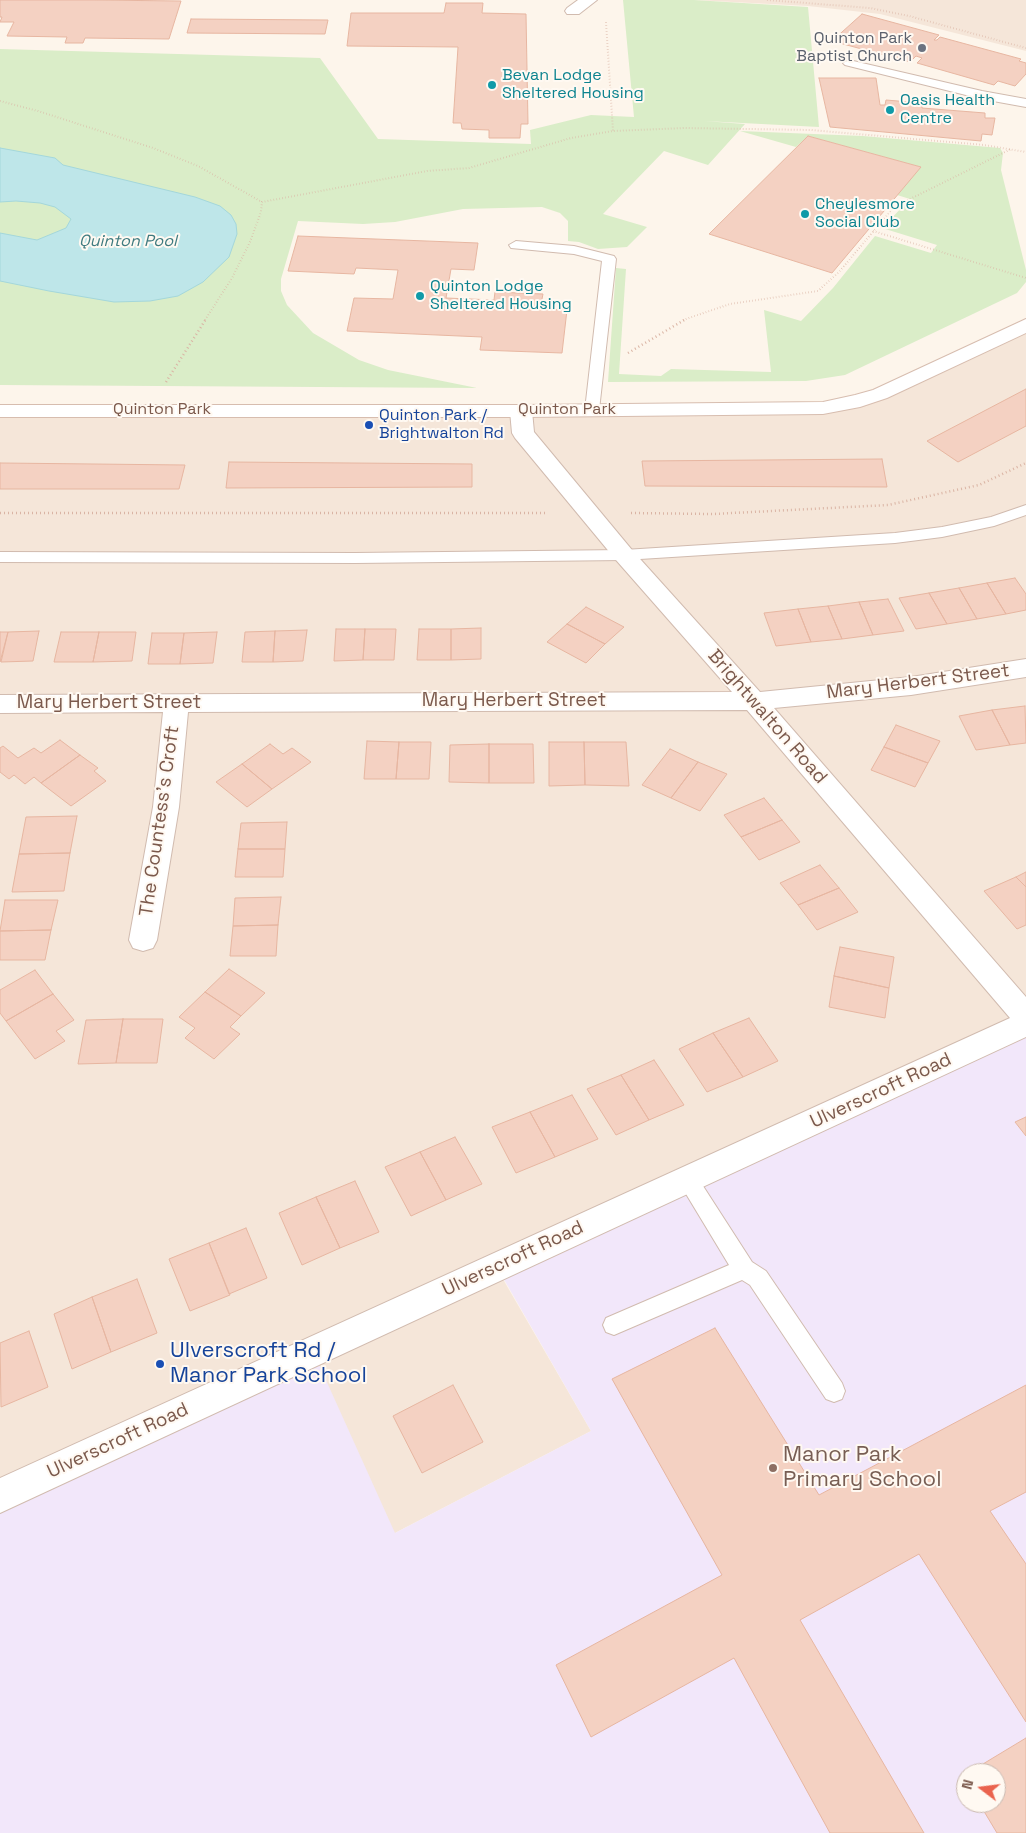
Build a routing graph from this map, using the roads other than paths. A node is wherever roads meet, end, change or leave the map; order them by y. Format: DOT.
graph roads {
  1 [pos="588,0"];
  2 [pos="573,11"];
  3 [pos="849,63"];
  4 [pos="1026,103"];
  5 [pos="516,245"];
  6 [pos="1026,325"];
  7 [pos="592,410"];
  8 [pos="521,411"];
  9 [pos="0,412"];
  10 [pos="1026,510"];
  11 [pos="624,555"];
  12 [pos="0,557"];
  13 [pos="1026,668"];
  14 [pos="754,701"];
  15 [pos="176,702"];
  16 [pos="0,704"];
  17 [pos="143,940"];
  18 [pos="1026,1017"];
  19 [pos="1026,1024"];
  20 [pos="687,1179"];
  21 [pos="744,1269"];
  22 [pos="614,1325"];
  23 [pos="834,1391"];
  24 [pos="0,1496"];
  1 -- 2 [label="street"];
  3 -- 4 [label="lane"];
  5 -- 7 [label="lane"];
  6 -- 7 [label="street, Quinton Park"];
  7 -- 8 [label="street, Quinton Park"];
  8 -- 9 [label="street, Quinton Park"];
  8 -- 11 [label="street, Brightwalton Road"];
  10 -- 11 [label="lane"];
  11 -- 12 [label="lane"];
  11 -- 14 [label="street, Brightwalton Road"];
  13 -- 14 [label="street, Mary Herbert Street"];
  14 -- 15 [label="street, Mary Herbert Street"];
  14 -- 18 [label="street, Brightwalton Road"];
  15 -- 16 [label="street, Mary Herbert Street"];
  15 -- 17 [label="street, The Countess's Croft"];
  19 -- 20 [label="street, Ulverscroft Road"];
  20 -- 21 [label="lane"];
  20 -- 24 [label="street, Ulverscroft Road"];
  21 -- 22 [label="lane"];
  21 -- 23 [label="lane"];
}
